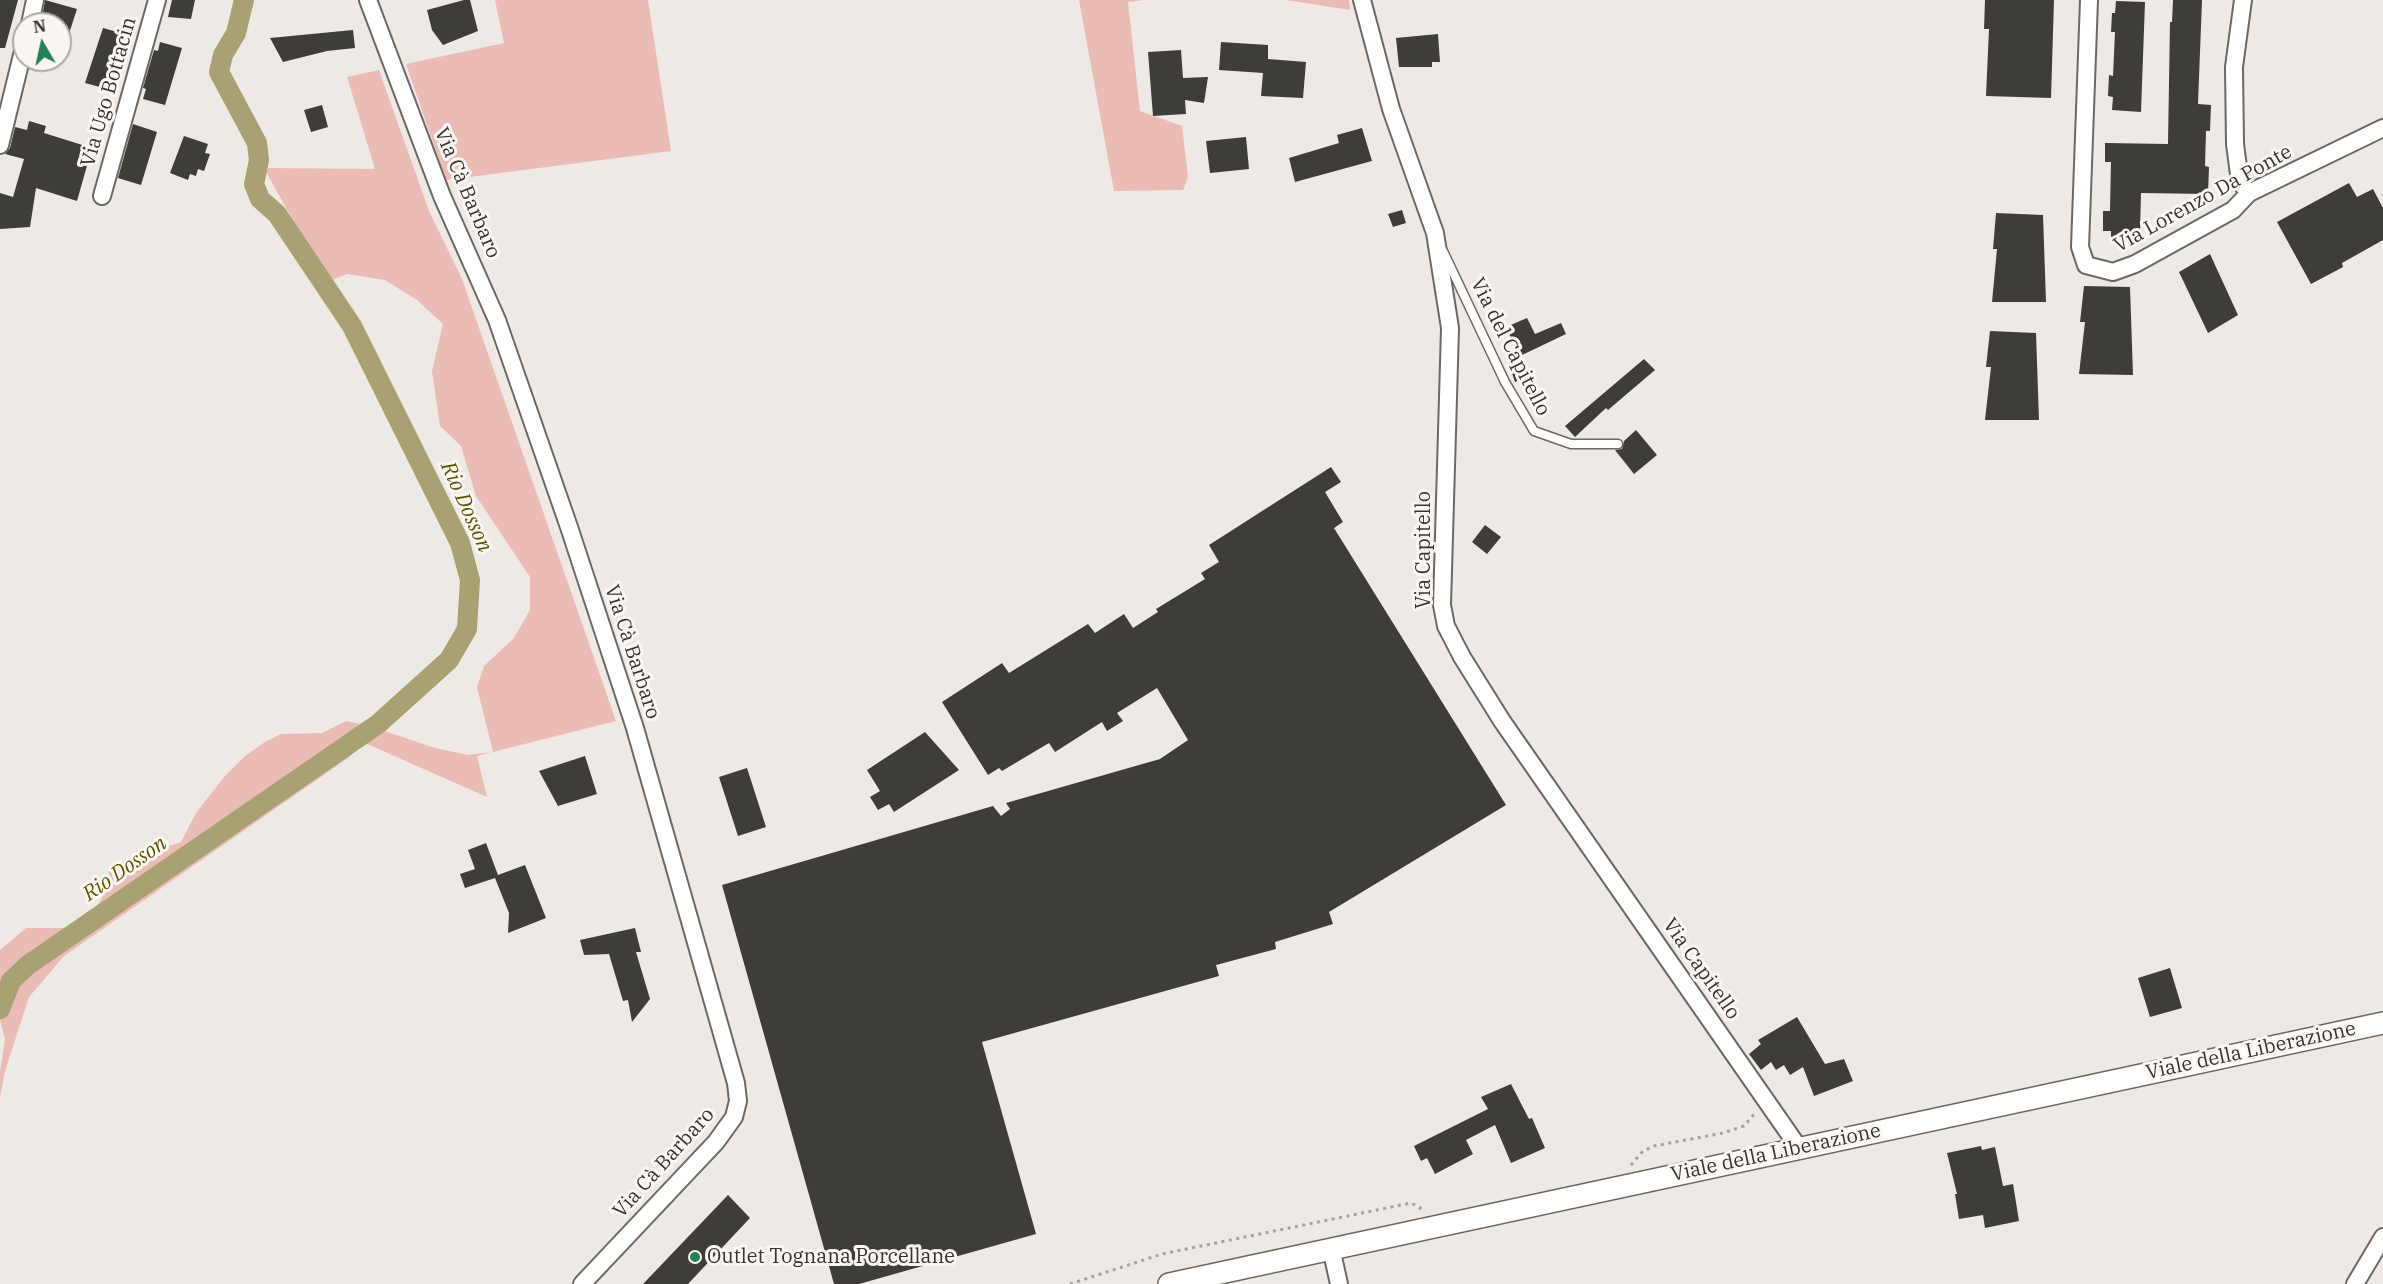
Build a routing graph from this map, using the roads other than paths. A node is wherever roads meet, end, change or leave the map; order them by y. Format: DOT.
graph roads {
  1 [pos="157,0"];
  2 [pos="368,0"];
  3 [pos="1362,0"];
  4 [pos="2089,0"];
  5 [pos="2243,0"];
  6 [pos="18,72"];
  7 [pos="2383,128"];
  8 [pos="0,145"];
  9 [pos="2249,193"];
  10 [pos="102,196"];
  11 [pos="1435,233"];
  12 [pos="1618,444"];
  13 [pos="2383,1023"];
  14 [pos="1799,1148"];
  15 [pos="2383,1237"];
  16 [pos="1331,1248"];
  17 [pos="582,1284"];
  18 [pos="1169,1284"];
  19 [pos="1339,1284"];
  20 [pos="2355,1284"];
  1 -- 10 [label="street, Via Ugo Bottacin"];
  2 -- 17 [label="street, Via Cà Barbaro"];
  3 -- 11 [label="street, Via Capitello"];
  4 -- 9 [label="street, Via Lorenzo Da Ponte"];
  5 -- 9 [label="street"];
  6 -- 8 [label="street"];
  7 -- 9 [label="street, Via Lorenzo Da Ponte"];
  11 -- 12 [label="lane, Via del Capitello"];
  11 -- 14 [label="street, Via Capitello"];
  13 -- 14 [label="street, Viale della Liberazione"];
  14 -- 16 [label="street, Viale della Liberazione"];
  15 -- 20 [label="street"];
  16 -- 18 [label="street, Viale della Liberazione"];
  16 -- 19 [label="street"];
}
